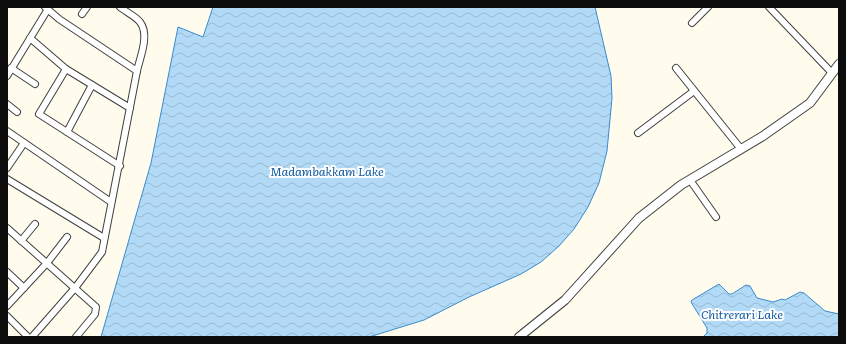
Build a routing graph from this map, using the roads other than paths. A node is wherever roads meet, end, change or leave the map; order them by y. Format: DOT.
graph roads {
  1 [pos="87,7"];
  2 [pos="120,7"];
  3 [pos="697,7"];
  4 [pos="708,7"];
  5 [pos="769,7"];
  6 [pos="46,8"];
  7 [pos="702,13"];
  8 [pos="82,14"];
  9 [pos="692,23"];
  10 [pos="30,38"];
  11 [pos="839,64"];
  12 [pos="12,68"];
  13 [pos="676,68"];
  14 [pos="66,69"];
  15 [pos="137,71"];
  16 [pos="832,73"];
  17 [pos="7,76"];
  18 [pos="34,84"];
  19 [pos="92,85"];
  20 [pos="694,91"];
  21 [pos="7,104"];
  22 [pos="130,108"];
  23 [pos="17,112"];
  24 [pos="7,131"];
  25 [pos="67,132"];
  26 [pos="638,133"];
  27 [pos="24,143"];
  28 [pos="741,149"];
  29 [pos="120,166"];
  30 [pos="7,168"];
  31 [pos="7,179"];
  32 [pos="690,180"];
  33 [pos="111,202"];
  34 [pos="716,217"];
  35 [pos="35,224"];
  36 [pos="7,228"];
  37 [pos="67,236"];
  38 [pos="104,238"];
  39 [pos="21,241"];
  40 [pos="47,263"];
  41 [pos="7,272"];
  42 [pos="24,288"];
  43 [pos="75,288"];
  44 [pos="7,306"];
  45 [pos="7,316"];
  46 [pos="28,337"];
  47 [pos="32,337"];
  48 [pos="76,337"];
  49 [pos="519,337"];
  1 -- 8 [label="street"];
  2 -- 15 [label="street"];
  3 -- 7 [label="street"];
  4 -- 7 [label="street"];
  5 -- 16 [label="street"];
  6 -- 10 [label="street"];
  6 -- 15 [label="street"];
  7 -- 9 [label="street"];
  10 -- 12 [label="street"];
  10 -- 14 [label="street"];
  11 -- 16 [label="street"];
  12 -- 17 [label="street"];
  12 -- 18 [label="street"];
  13 -- 20 [label="street"];
  14 -- 19 [label="street"];
  14 -- 25 [label="street"];
  15 -- 22 [label="street"];
  16 -- 28 [label="street"];
  19 -- 22 [label="street"];
  19 -- 25 [label="street"];
  20 -- 26 [label="street"];
  20 -- 28 [label="street"];
  21 -- 23 [label="street"];
  22 -- 29 [label="street"];
  24 -- 27 [label="street"];
  25 -- 29 [label="street"];
  27 -- 30 [label="street"];
  27 -- 33 [label="street"];
  28 -- 32 [label="street"];
  29 -- 33 [label="street"];
  31 -- 38 [label="street"];
  32 -- 34 [label="street"];
  32 -- 49 [label="street"];
  33 -- 38 [label="street"];
  35 -- 39 [label="street"];
  36 -- 39 [label="street"];
  37 -- 40 [label="street"];
  38 -- 43 [label="street"];
  39 -- 40 [label="street"];
  40 -- 42 [label="street"];
  40 -- 43 [label="street"];
  41 -- 42 [label="street"];
  42 -- 44 [label="street"];
  43 -- 47 [label="street"];
  43 -- 48 [label="street"];
  45 -- 46 [label="street"];
}
